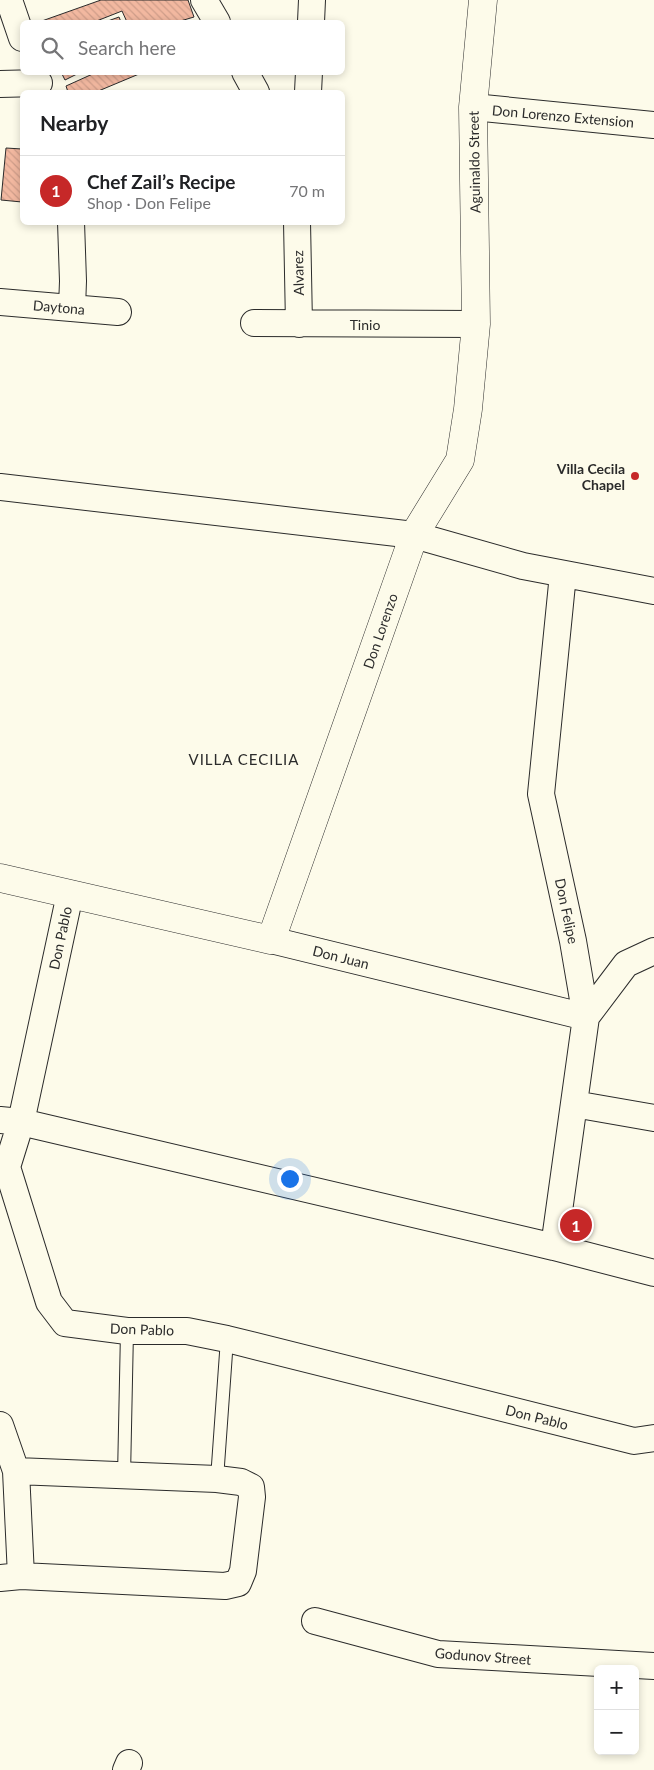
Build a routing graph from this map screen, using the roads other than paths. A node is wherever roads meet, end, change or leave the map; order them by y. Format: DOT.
graph roads {
  1 [pos="9,0"];
  2 [pos="204,0"];
  3 [pos="312,0"];
  4 [pos="483,0"];
  5 [pos="216,20"];
  6 [pos="311,20"];
  7 [pos="20,32"];
  8 [pos="247,75"];
  9 [pos="309,75"];
  10 [pos="38,83"];
  11 [pos="0,84"];
  12 [pos="255,90"];
  13 [pos="308,90"];
  14 [pos="472,107"];
  15 [pos="654,125"];
  16 [pos="71,225"];
  17 [pos="297,225"];
  18 [pos="0,302"];
  19 [pos="72,308"];
  20 [pos="118,312"];
  21 [pos="254,323"];
  22 [pos="299,324"];
  23 [pos="476,324"];
  24 [pos="0,487"];
  25 [pos="414,535"];
  26 [pos="564,574"];
  27 [pos="654,591"];
  28 [pos="0,878"];
  29 [pos="70,894"];
  30 [pos="271,940"];
  31 [pos="654,951"];
  32 [pos="586,1017"];
  33 [pos="574,1104"];
  34 [pos="654,1118"];
  35 [pos="10,1121"];
  36 [pos="554,1247"];
  37 [pos="654,1273"];
  38 [pos="127,1331"];
  39 [pos="227,1339"];
  40 [pos="0,1425"];
  41 [pos="654,1438"];
  42 [pos="16,1471"];
  43 [pos="124,1476"];
  44 [pos="217,1479"];
  45 [pos="10,1577"];
  46 [pos="315,1621"];
  47 [pos="654,1666"];
  1 -- 7 [label="street"];
  2 -- 5 [label="street"];
  3 -- 6 [label="street"];
  4 -- 14 [label="street, Aguinaldo Street"];
  8 -- 12 [label="street"];
  9 -- 13 [label="street"];
  10 -- 11 [label="street"];
  14 -- 15 [label="street, Don Lorenzo Extension"];
  14 -- 23 [label="street, Aguinaldo Street"];
  16 -- 19 [label="street"];
  17 -- 22 [label="street, Alvarez"];
  18 -- 19 [label="street, Daytona"];
  19 -- 20 [label="street, Daytona"];
  21 -- 22 [label="street, Tinio"];
  22 -- 23 [label="street, Tinio"];
  23 -- 25 [label="street, Don Lorenzo"];
  24 -- 25 [label="street"];
  25 -- 26 [label="street"];
  25 -- 30 [label="street, Don Lorenzo"];
  26 -- 27 [label="street"];
  26 -- 32 [label="street, Don Felipe"];
  28 -- 29 [label="street, Don Juan"];
  29 -- 30 [label="street, Don Juan"];
  29 -- 35 [label="street, Don Pablo"];
  30 -- 32 [label="street, Don Juan"];
  31 -- 32 [label="street"];
  32 -- 33 [label="street, Don Felipe"];
  33 -- 34 [label="street"];
  33 -- 36 [label="street, Don Felipe"];
  35 -- 36 [label="street"];
  35 -- 38 [label="street, Don Pablo"];
  36 -- 37 [label="street"];
  38 -- 39 [label="street, Don Pablo"];
  38 -- 43 [label="lane"];
  39 -- 41 [label="street, Don Pablo"];
  39 -- 44 [label="lane"];
  40 -- 42 [label="street"];
  42 -- 43 [label="street"];
  42 -- 45 [label="street"];
  43 -- 44 [label="street"];
  44 -- 45 [label="street"];
  46 -- 47 [label="street, Godunov Street"];
}
